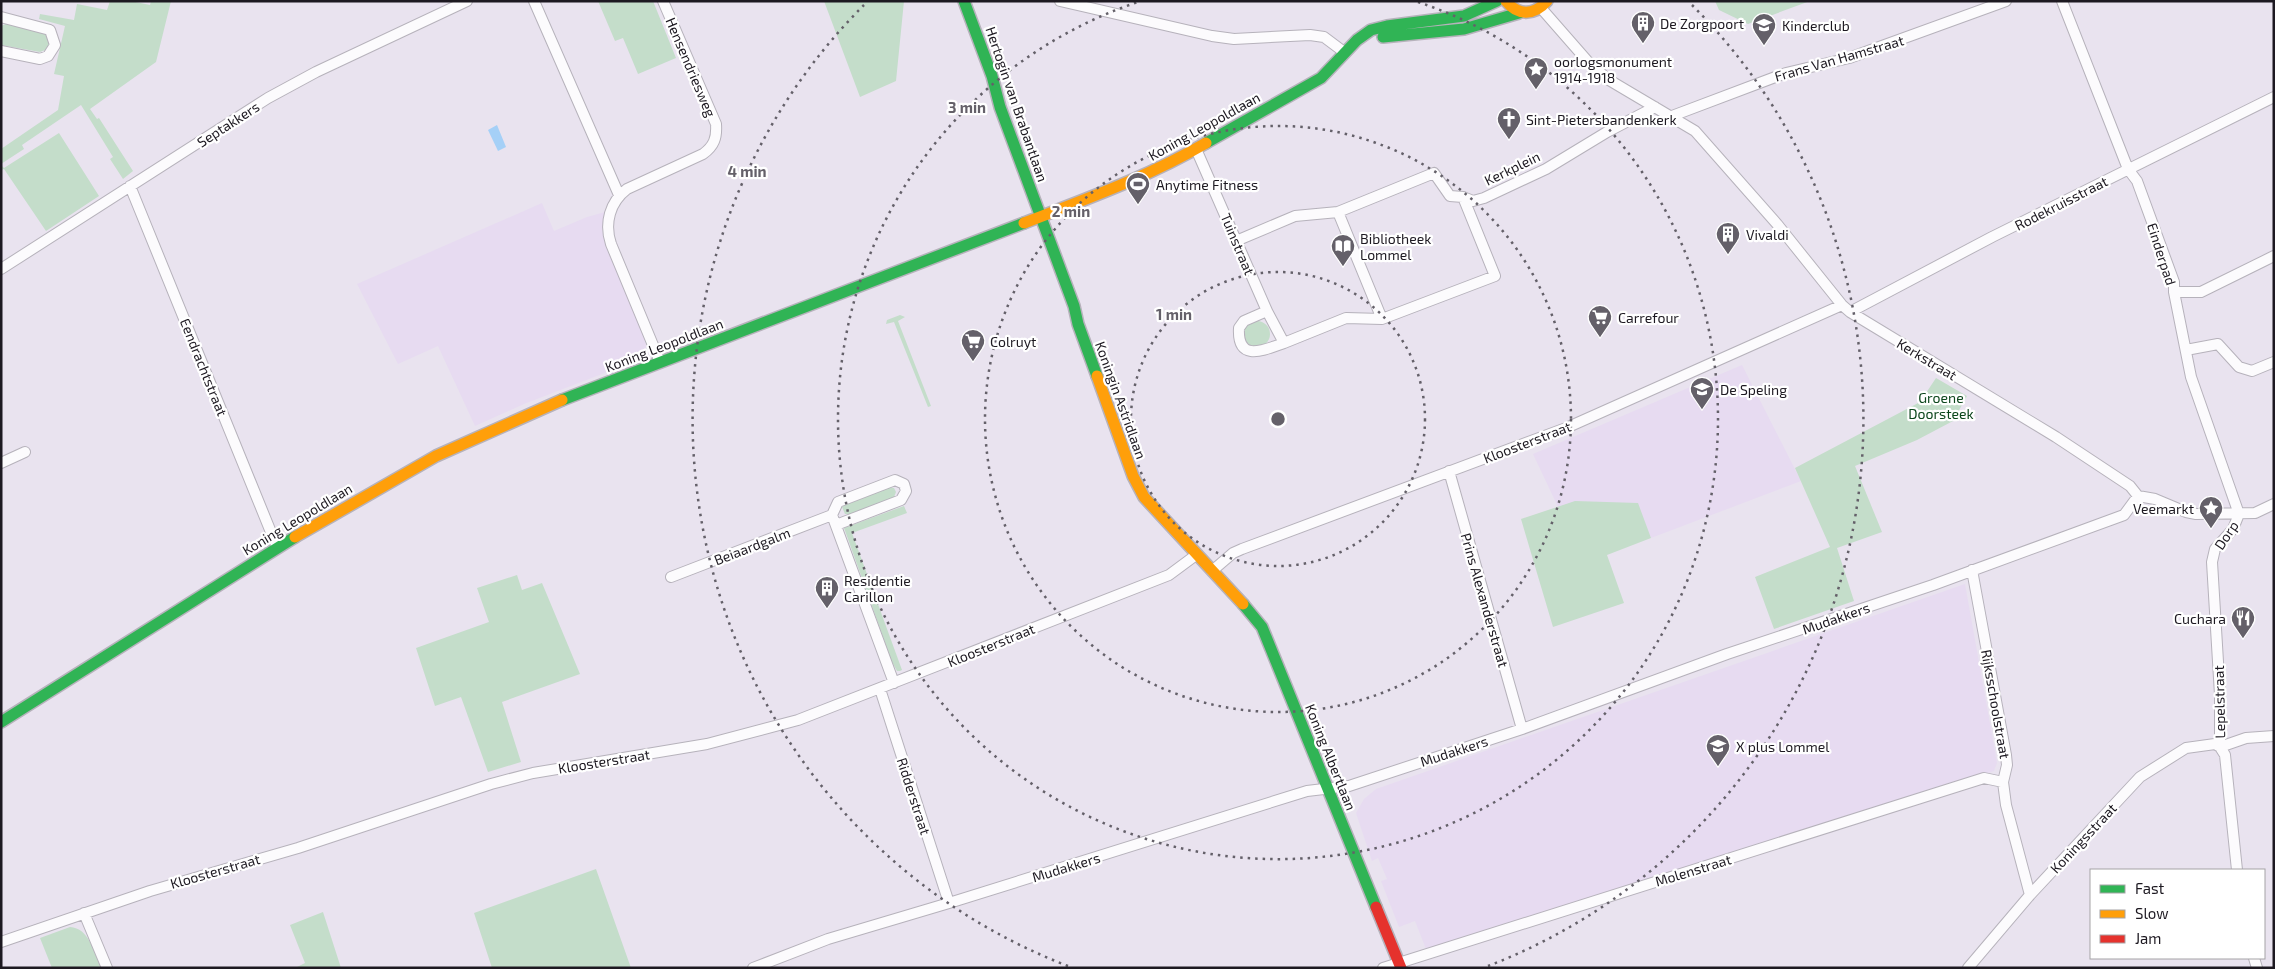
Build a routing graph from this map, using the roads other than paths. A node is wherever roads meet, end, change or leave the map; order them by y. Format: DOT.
graph roads {
  1 [pos="467,1"];
  2 [pos="534,1"];
  3 [pos="663,1"];
  4 [pos="964,1"];
  5 [pos="1060,1"];
  6 [pos="1496,1"];
  7 [pos="1506,1"];
  8 [pos="2006,1"];
  9 [pos="2062,1"];
  10 [pos="1544,5"];
  11 [pos="1519,13"];
  12 [pos="1,17"];
  13 [pos="1445,25"];
  14 [pos="1,51"];
  15 [pos="1344,52"];
  16 [pos="2274,98"];
  17 [pos="1655,107"];
  18 [pos="1672,116"];
  19 [pos="1196,149"];
  20 [pos="2128,169"];
  21 [pos="130,186"];
  22 [pos="619,195"];
  23 [pos="1463,197"];
  24 [pos="1338,212"];
  25 [pos="1041,216"];
  26 [pos="1236,241"];
  27 [pos="2274,256"];
  28 [pos="1,269"];
  29 [pos="2174,292"];
  30 [pos="1846,309"];
  31 [pos="1268,311"];
  32 [pos="1382,319"];
  33 [pos="1284,343"];
  34 [pos="2186,350"];
  35 [pos="660,362"];
  36 [pos="2274,362"];
  37 [pos="25,452"];
  38 [pos="1,463"];
  39 [pos="1449,471"];
  40 [pos="2138,496"];
  41 [pos="2274,504"];
  42 [pos="2239,514"];
  43 [pos="832,515"];
  44 [pos="836,525"];
  45 [pos="277,547"];
  46 [pos="1196,555"];
  47 [pos="2212,562"];
  48 [pos="1972,570"];
  49 [pos="1212,571"];
  50 [pos="671,577"];
  51 [pos="894,682"];
  52 [pos="880,689"];
  53 [pos="1,722"];
  54 [pos="1522,729"];
  55 [pos="2274,736"];
  56 [pos="2220,747"];
  57 [pos="2002,782"];
  58 [pos="1328,790"];
  59 [pos="2237,869"];
  60 [pos="2030,895"];
  61 [pos="949,904"];
  62 [pos="84,913"];
  63 [pos="1,942"];
  64 [pos="1400,966"];
  65 [pos="107,968"];
  66 [pos="753,968"];
  67 [pos="1383,968"];
  68 [pos="1968,968"];
  1 -- 21 [label="street, Septakkers"];
  2 -- 22 [label="street"];
  3 -- 22 [label="street, Hensendriesweg"];
  4 -- 25 [label="main road, Hertogin van Brabantlaan"];
  5 -- 15 [label="street"];
  6 -- 13 [label="main road"];
  7 -- 11 [label="main road"];
  8 -- 18 [label="street, Frans Van Hamstraat"];
  9 -- 20 [label="street, Einderpad"];
  10 -- 11 [label="main road"];
  10 -- 17 [label="street"];
  11 -- 13 [label="main road"];
  12 -- 14 [label="street"];
  13 -- 15 [label="main road, Koning Leopoldlaan"];
  15 -- 19 [label="main road, Koning Leopoldlaan"];
  16 -- 20 [label="street, Rodekruisstraat"];
  17 -- 18 [label="street"];
  17 -- 23 [label="street, Kerkplein"];
  18 -- 30 [label="street, Kerkstraat"];
  19 -- 25 [label="main road, Koning Leopoldlaan"];
  19 -- 26 [label="street, Tuinstraat"];
  20 -- 29 [label="street, Einderpad"];
  20 -- 30 [label="street, Rodekruisstraat"];
  21 -- 28 [label="street, Septakkers"];
  21 -- 45 [label="street, Eendrachtstraat"];
  22 -- 35 [label="street"];
  23 -- 24 [label="street"];
  23 -- 32 [label="street"];
  24 -- 26 [label="street"];
  24 -- 32 [label="street"];
  25 -- 35 [label="main road, Koning Leopoldlaan"];
  25 -- 46 [label="main road, Koningin Astridlaan"];
  26 -- 31 [label="street, Tuinstraat"];
  27 -- 29 [label="street"];
  29 -- 34 [label="street, Einderpad"];
  30 -- 39 [label="street, Kloosterstraat"];
  30 -- 40 [label="street, Kerkstraat"];
  31 -- 33 [label="street, Tuinstraat"];
  31 -- 33 [label="street"];
  32 -- 33 [label="street"];
  34 -- 36 [label="street"];
  34 -- 42 [label="street, Einderpad"];
  35 -- 45 [label="main road, Koning Leopoldlaan"];
  37 -- 38 [label="street"];
  39 -- 49 [label="street, Kloosterstraat"];
  39 -- 54 [label="street, Prins Alexanderstraat"];
  40 -- 42 [label="street, Kerkstraat"];
  40 -- 48 [label="street, Mudakkers"];
  41 -- 42 [label="street, Dorp"];
  42 -- 47 [label="street, Dorp"];
  43 -- 44 [label="street"];
  43 -- 44 [label="street, Beiaardgalm"];
  43 -- 50 [label="street, Beiaardgalm"];
  44 -- 51 [label="street"];
  45 -- 53 [label="main road, Koning Leopoldlaan"];
  46 -- 49 [label="main road, Koningin Astridlaan"];
  46 -- 51 [label="street, Kloosterstraat"];
  47 -- 56 [label="street, Lepelstraat"];
  48 -- 54 [label="street, Mudakkers"];
  48 -- 57 [label="street, Rijksschoolstraat"];
  49 -- 58 [label="main road, Koning Albertlaan"];
  51 -- 52 [label="street, Kloosterstraat"];
  52 -- 61 [label="street, Ridderstraat"];
  52 -- 62 [label="street, Kloosterstraat"];
  54 -- 58 [label="street, Mudakkers"];
  55 -- 56 [label="street, Koningsstraat"];
  56 -- 59 [label="street, Lepelstraat"];
  56 -- 60 [label="street, Koningsstraat"];
  57 -- 60 [label="street, Rijksschoolstraat"];
  57 -- 64 [label="street, Molenstraat"];
  58 -- 61 [label="street, Mudakkers"];
  58 -- 64 [label="main road, Koning Albertlaan"];
  60 -- 68 [label="street, Koningsstraat"];
  61 -- 66 [label="street, Mudakkers"];
  62 -- 63 [label="street, Kloosterstraat"];
  62 -- 65 [label="street"];
  64 -- 67 [label="street, Molenstraat"];
}
